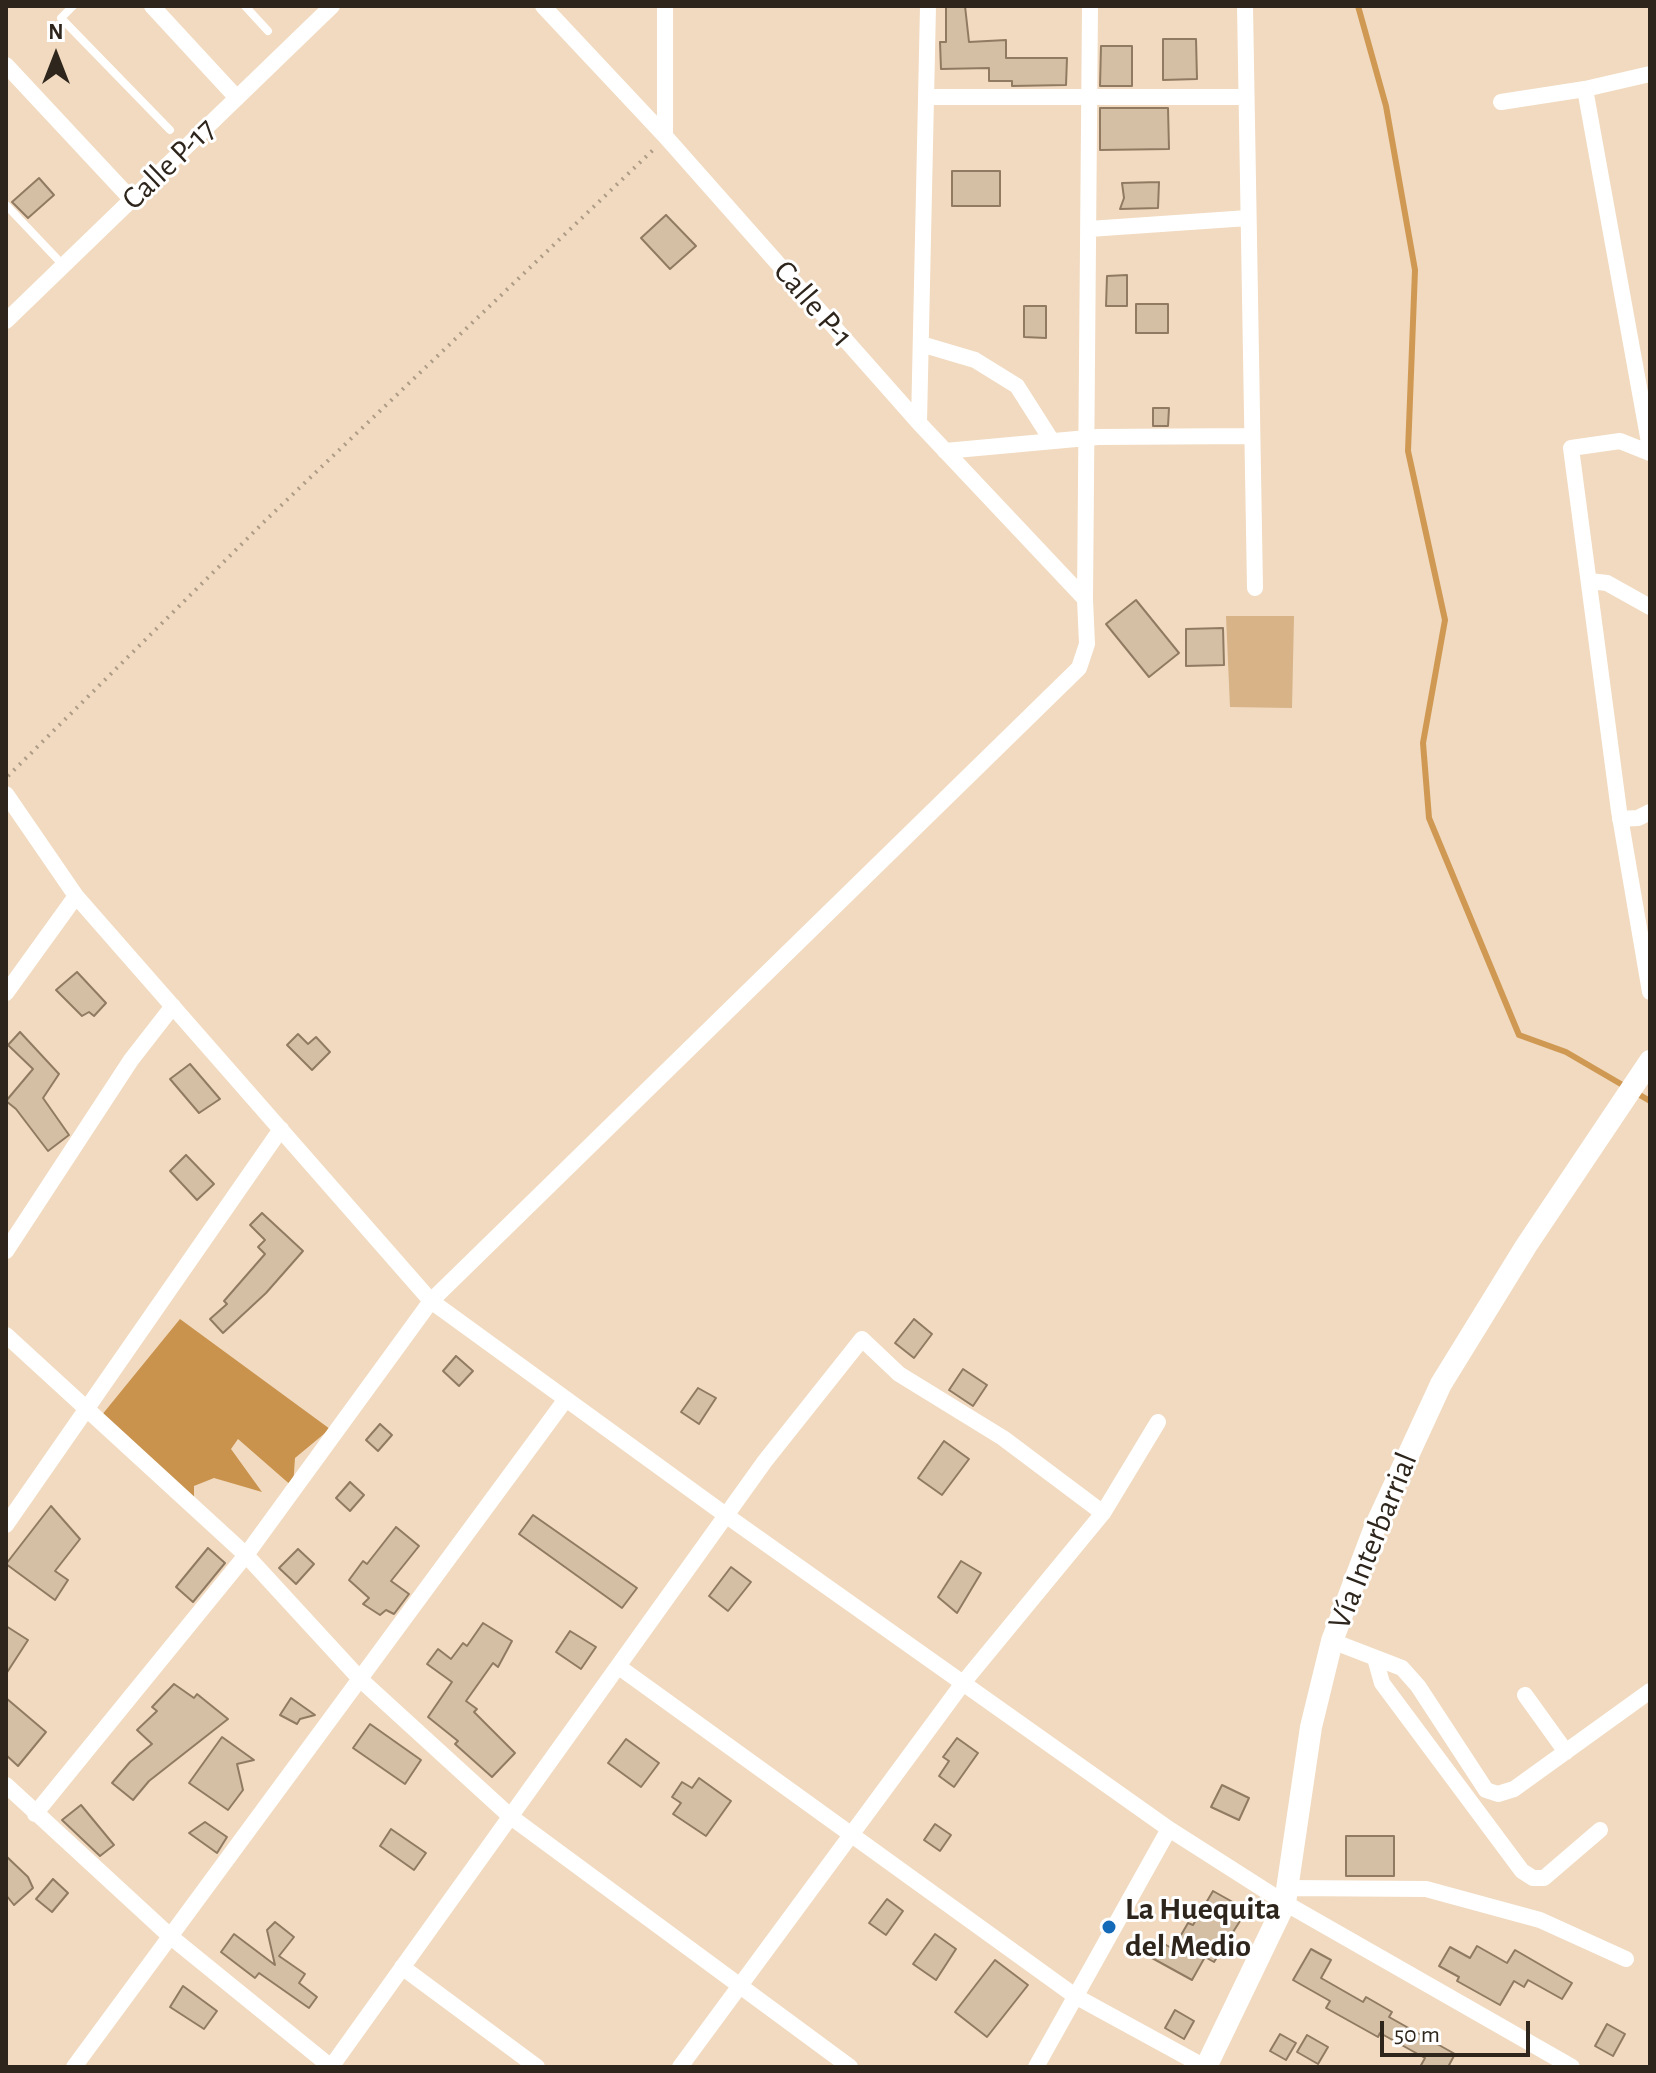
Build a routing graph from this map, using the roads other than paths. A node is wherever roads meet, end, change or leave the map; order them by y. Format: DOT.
graph roads {
  1 [pos="73,6"];
  2 [pos="152,6"];
  3 [pos="245,6"];
  4 [pos="332,6"];
  5 [pos="543,6"];
  6 [pos="665,6"];
  7 [pos="928,6"];
  8 [pos="1090,6"];
  9 [pos="1245,6"];
  10 [pos="268,31"];
  11 [pos="6,65"];
  12 [pos="1650,74"];
  13 [pos="1585,89"];
  14 [pos="927,97"];
  15 [pos="1246,97"];
  16 [pos="237,98"];
  17 [pos="1091,98"];
  18 [pos="1501,102"];
  19 [pos="170,130"];
  20 [pos="665,136"];
  21 [pos="132,200"];
  22 [pos="6,205"];
  23 [pos="1248,218"];
  24 [pos="1089,229"];
  25 [pos="62,264"];
  26 [pos="6,321"];
  27 [pos="921,344"];
  28 [pos="919,423"];
  29 [pos="1252,436"];
  30 [pos="1087,438"];
  31 [pos="1052,441"];
  32 [pos="945,451"];
  33 [pos="1650,451"];
  34 [pos="1590,581"];
  35 [pos="1255,588"];
  36 [pos="1085,599"];
  37 [pos="1650,607"];
  38 [pos="6,794"];
  39 [pos="1650,812"];
  40 [pos="1620,819"];
  41 [pos="76,896"];
  42 [pos="1650,992"];
  43 [pos="6,993"];
  44 [pos="173,1006"];
  45 [pos="1650,1061"];
  46 [pos="281,1129"];
  47 [pos="6,1251"];
  48 [pos="431,1301"];
  49 [pos="6,1335"];
  50 [pos="566,1399"];
  51 [pos="86,1409"];
  52 [pos="1158,1422"];
  53 [pos="1103,1513"];
  54 [pos="727,1516"];
  55 [pos="6,1525"];
  56 [pos="246,1555"];
  57 [pos="1332,1641"];
  58 [pos="1375,1658"];
  59 [pos="619,1667"];
  60 [pos="361,1680"];
  61 [pos="963,1683"];
  62 [pos="1650,1691"];
  63 [pos="1525,1695"];
  64 [pos="1566,1752"];
  65 [pos="9,1795"];
  66 [pos="35,1814"];
  67 [pos="511,1817"];
  68 [pos="1169,1829"];
  69 [pos="1600,1830"];
  70 [pos="851,1834"];
  71 [pos="1286,1895"];
  72 [pos="171,1937"];
  73 [pos="1626,1959"];
  74 [pos="402,1967"];
  75 [pos="739,1986"];
  76 [pos="1075,1996"];
  77 [pos="74,2067"];
  78 [pos="331,2067"];
  79 [pos="537,2067"];
  80 [pos="680,2067"];
  81 [pos="850,2067"];
  82 [pos="1036,2067"];
  83 [pos="1205,2067"];
  84 [pos="1572,2067"];
  1 -- 19 [label="lane"];
  2 -- 16 [label="street"];
  3 -- 10 [label="lane"];
  4 -- 16 [label="street, Calle P-17"];
  5 -- 20 [label="street, Calle P-1"];
  6 -- 20 [label="street"];
  7 -- 14 [label="street"];
  8 -- 17 [label="street"];
  9 -- 15 [label="street"];
  11 -- 21 [label="street"];
  12 -- 13 [label="street"];
  13 -- 18 [label="street"];
  13 -- 33 [label="street"];
  14 -- 17 [label="street"];
  14 -- 27 [label="street"];
  15 -- 17 [label="street"];
  15 -- 23 [label="street"];
  16 -- 21 [label="street, Calle P-17"];
  17 -- 24 [label="street"];
  20 -- 28 [label="street, Calle P-1"];
  21 -- 25 [label="street, Calle P-17"];
  22 -- 25 [label="lane"];
  23 -- 24 [label="street"];
  23 -- 29 [label="street"];
  24 -- 30 [label="street"];
  25 -- 26 [label="street, Calle P-17"];
  27 -- 28 [label="street"];
  27 -- 31 [label="street"];
  28 -- 32 [label="street, Calle P-1"];
  29 -- 30 [label="street"];
  29 -- 35 [label="street"];
  30 -- 31 [label="street"];
  30 -- 36 [label="street"];
  31 -- 32 [label="street"];
  32 -- 36 [label="street, Calle P-1"];
  33 -- 34 [label="street"];
  34 -- 37 [label="street"];
  34 -- 40 [label="street"];
  36 -- 48 [label="street"];
  38 -- 41 [label="street"];
  39 -- 40 [label="street"];
  40 -- 42 [label="street"];
  41 -- 43 [label="street"];
  41 -- 44 [label="street"];
  44 -- 46 [label="street"];
  44 -- 47 [label="street"];
  45 -- 57 [label="main road, Vía Interbarrial"];
  46 -- 48 [label="street"];
  46 -- 51 [label="street"];
  48 -- 50 [label="street"];
  48 -- 56 [label="street"];
  49 -- 51 [label="street"];
  50 -- 54 [label="street"];
  50 -- 60 [label="street"];
  51 -- 55 [label="street"];
  51 -- 56 [label="street"];
  52 -- 53 [label="street"];
  53 -- 54 [label="street"];
  53 -- 61 [label="street"];
  54 -- 59 [label="street"];
  54 -- 61 [label="street"];
  56 -- 60 [label="street"];
  56 -- 66 [label="street"];
  57 -- 58 [label="street"];
  57 -- 71 [label="main road, Vía Interbarrial"];
  58 -- 64 [label="street"];
  58 -- 69 [label="street"];
  59 -- 67 [label="street"];
  59 -- 70 [label="street"];
  60 -- 67 [label="street"];
  60 -- 72 [label="street"];
  61 -- 68 [label="street"];
  61 -- 70 [label="street"];
  62 -- 64 [label="street"];
  63 -- 64 [label="street"];
  65 -- 66 [label="street"];
  66 -- 72 [label="street"];
  67 -- 74 [label="street"];
  67 -- 75 [label="street"];
  68 -- 71 [label="street"];
  68 -- 76 [label="street"];
  70 -- 75 [label="street"];
  70 -- 76 [label="street"];
  71 -- 73 [label="street"];
  71 -- 83 [label="main road, Vía Interbarrial"];
  71 -- 84 [label="street"];
  72 -- 77 [label="street"];
  72 -- 78 [label="street"];
  74 -- 78 [label="street"];
  74 -- 79 [label="street"];
  75 -- 80 [label="street"];
  75 -- 81 [label="street"];
  76 -- 82 [label="street"];
  76 -- 83 [label="street"];
}
